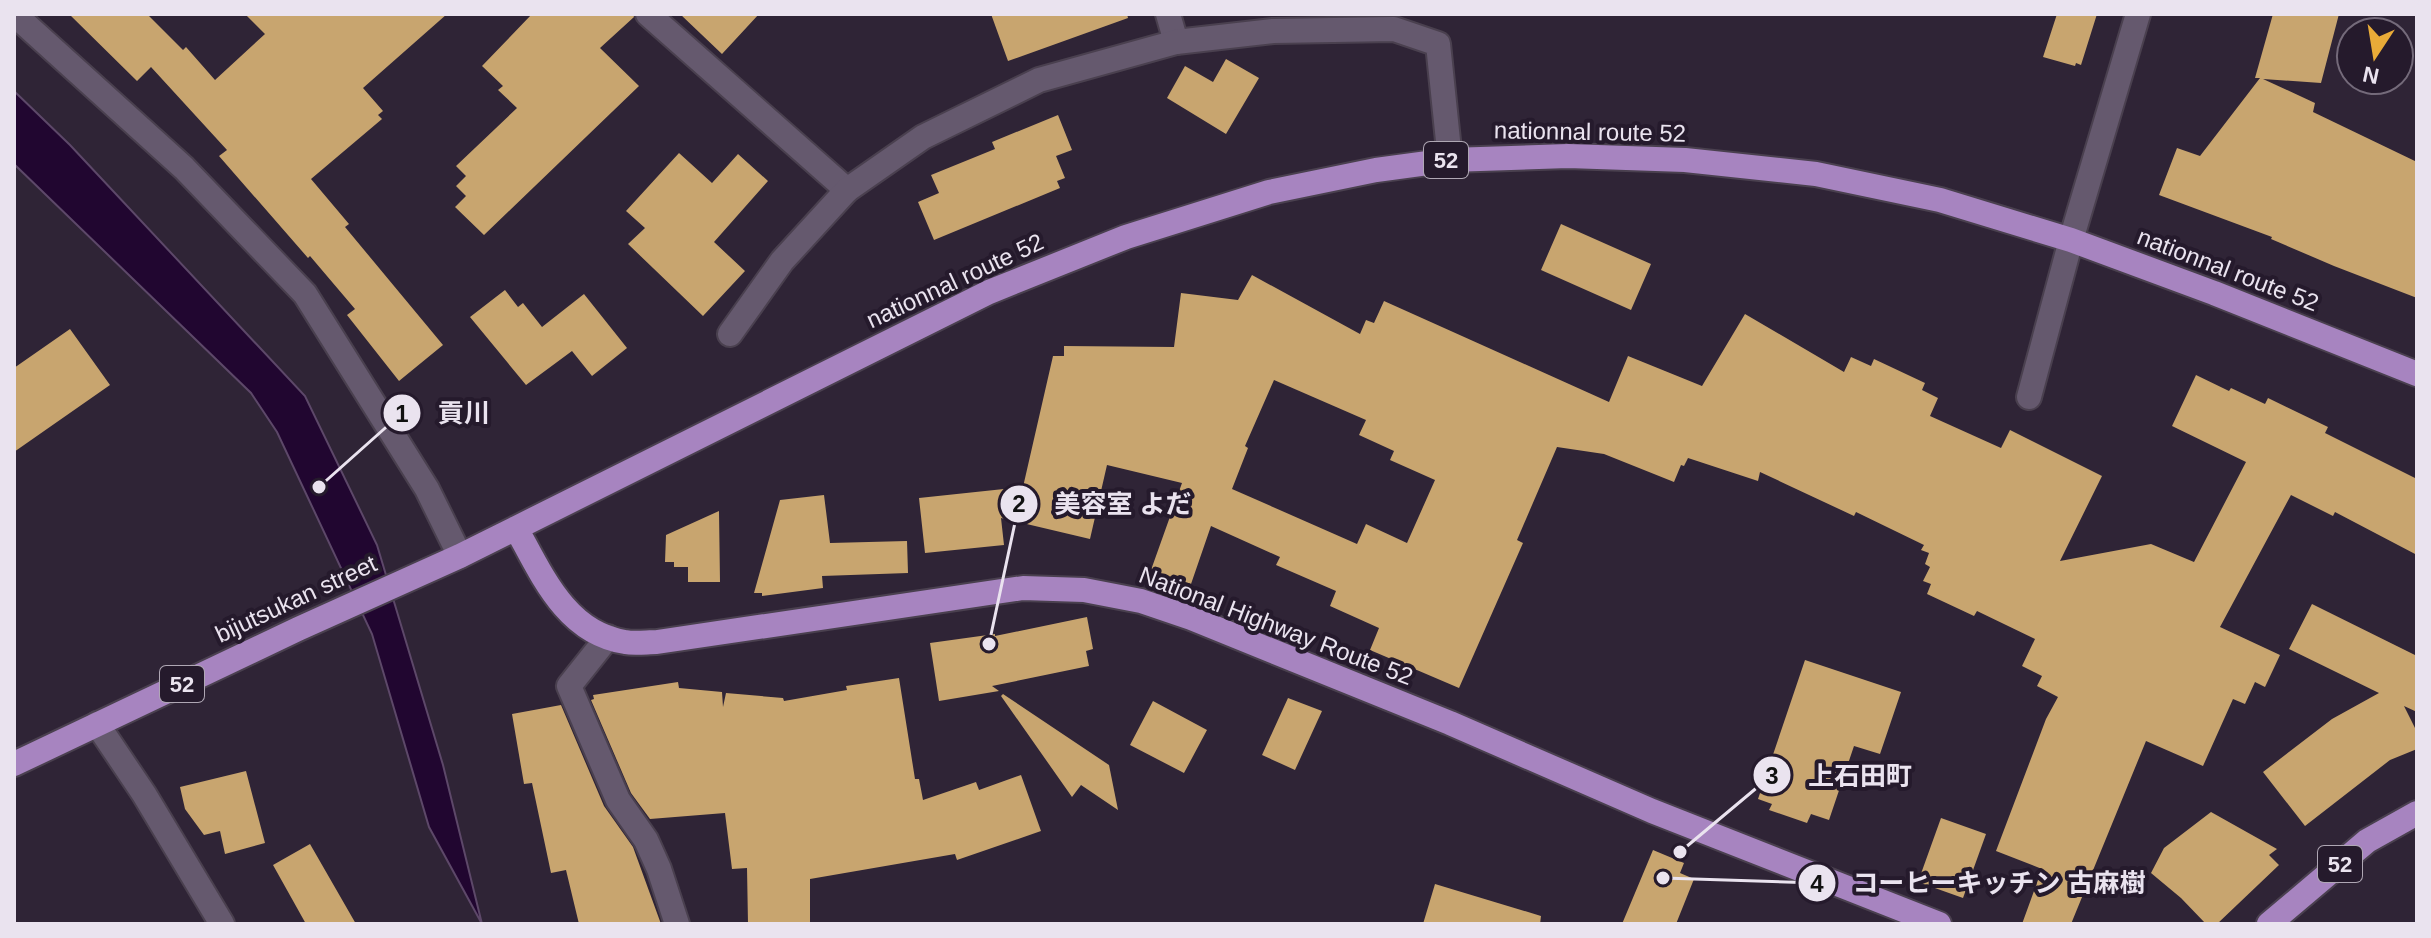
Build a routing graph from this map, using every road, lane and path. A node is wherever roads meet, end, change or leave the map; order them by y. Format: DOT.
graph roads {
  1 [pos="14,14"];
  2 [pos="648,14"];
  3 [pos="1168,14"];
  4 [pos="2138,14"];
  5 [pos="1176,42"];
  6 [pos="1450,160"];
  7 [pos="847,190"];
  8 [pos="2071,240"];
  9 [pos="730,334"];
  10 [pos="2417,374"];
  11 [pos="2029,397"];
  12 [pos="516,528"];
  13 [pos="460,556"];
  14 [pos="608,637"];
  15 [pos="97,724"];
  16 [pos="14,764"];
  17 [pos="2417,813"];
  18 [pos="222,924"];
  19 [pos="677,924"];
  20 [pos="1939,924"];
  21 [pos="2269,924"];
  1 -- 13 [label="street"];
  2 -- 7 [label="street"];
  3 -- 5 [label="street"];
  4 -- 8 [label="street"];
  5 -- 6 [label="street"];
  5 -- 7 [label="street"];
  6 -- 8 [label="highway, nationnal route 52 / 52"];
  6 -- 12 [label="highway, nationnal route 52 / 52"];
  7 -- 9 [label="street"];
  8 -- 10 [label="highway, nationnal route 52 / 52"];
  8 -- 11 [label="street"];
  12 -- 13 [label="highway, bijutsukan street / 52"];
  12 -- 14 [label="highway, National Highway Route 52"];
  13 -- 15 [label="highway, bijutsukan street / 52"];
  14 -- 19 [label="street"];
  14 -- 20 [label="highway, National Highway Route 52"];
  15 -- 16 [label="highway, bijutsukan street / 52"];
  15 -- 18 [label="street"];
  17 -- 21 [label="highway, 52"];
}
